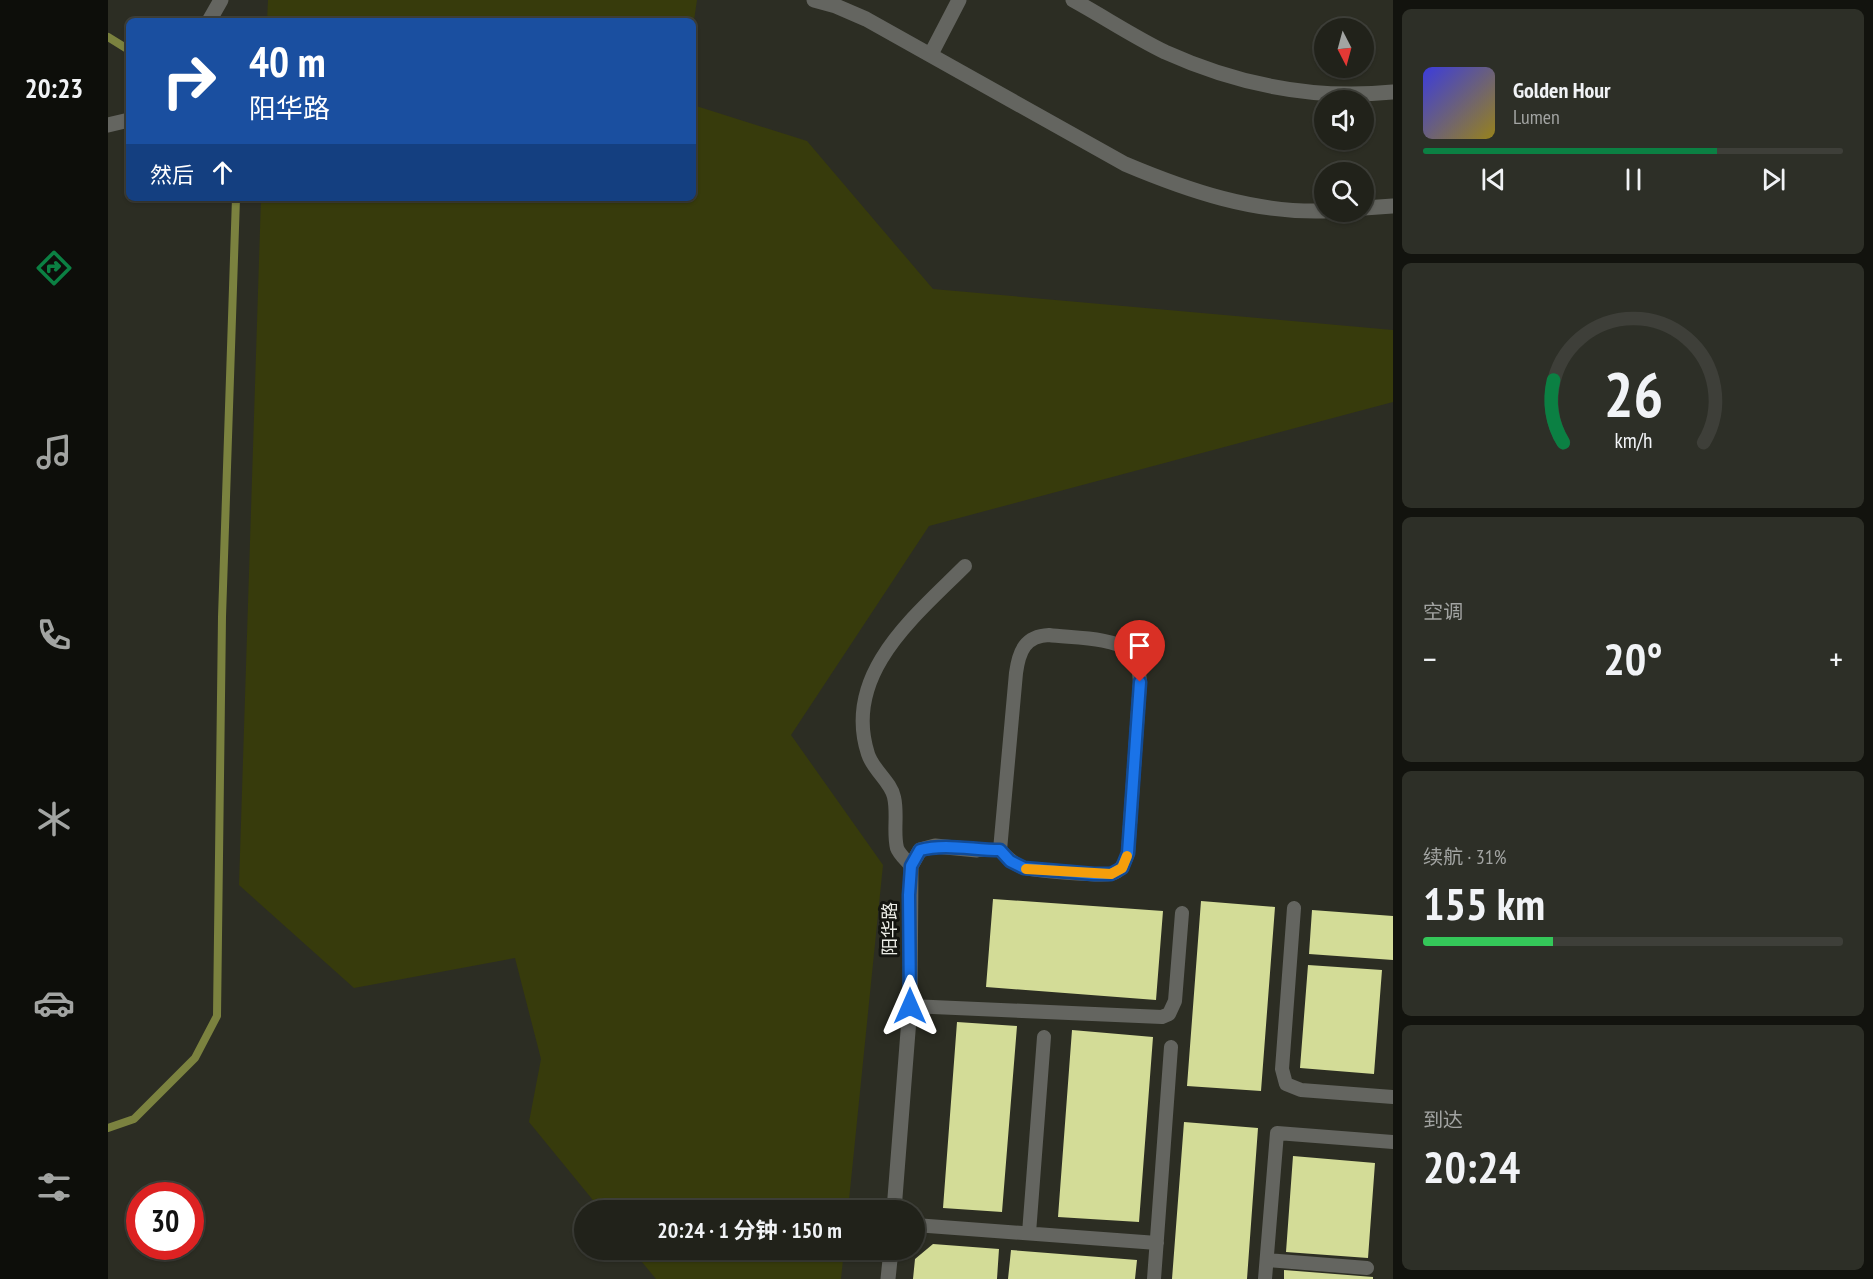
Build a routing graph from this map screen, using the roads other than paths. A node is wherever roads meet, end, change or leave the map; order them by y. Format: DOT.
graph roads {
  1 [pos="221,0"];
  2 [pos="814,0"];
  3 [pos="959,0"];
  4 [pos="1073,0"];
  5 [pos="211,18"];
  6 [pos="931,54"];
  7 [pos="1393,92"];
  8 [pos="126,121"];
  9 [pos="108,124"];
  10 [pos="1393,206"];
  11 [pos="1374,207"];
  12 [pos="1314,211"];
  13 [pos="965,566"];
  14 [pos="977,850"];
  15 [pos="1000,850"];
  16 [pos="911,866"];
  17 [pos="1294,908"];
  18 [pos="1182,913"];
  19 [pos="910,1006"];
  20 [pos="1044,1037"];
  21 [pos="1171,1047"];
  22 [pos="1393,1097"];
  23 [pos="1393,1142"];
  24 [pos="895,1200"];
  25 [pos="925,1226"];
  26 [pos="1029,1233"];
  27 [pos="1157,1243"];
  28 [pos="890,1260"];
  29 [pos="1267,1260"];
  30 [pos="1367,1268"];
  31 [pos="888,1279"];
  32 [pos="1154,1279"];
  33 [pos="1265,1279"];
  1 -- 5 [label="street"];
  2 -- 6 [label="street"];
  3 -- 6 [label="street"];
  4 -- 7 [label="street"];
  6 -- 12 [label="street"];
  8 -- 9 [label="street"];
  10 -- 11 [label="street"];
  13 -- 16 [label="lane"];
  14 -- 15 [label="lane"];
  14 -- 16 [label="street"];
  15 -- 15 [label="lane"];
  16 -- 19 [label="street, 阳华路"];
  17 -- 22 [label="lane"];
  18 -- 19 [label="lane"];
  19 -- 24 [label="street, 阳华路"];
  20 -- 26 [label="lane"];
  21 -- 27 [label="lane"];
  23 -- 29 [label="lane"];
  25 -- 26 [label="lane"];
  26 -- 27 [label="lane"];
  27 -- 32 [label="lane"];
  28 -- 31 [label="street"];
  29 -- 30 [label="lane"];
  29 -- 33 [label="lane"];
}
